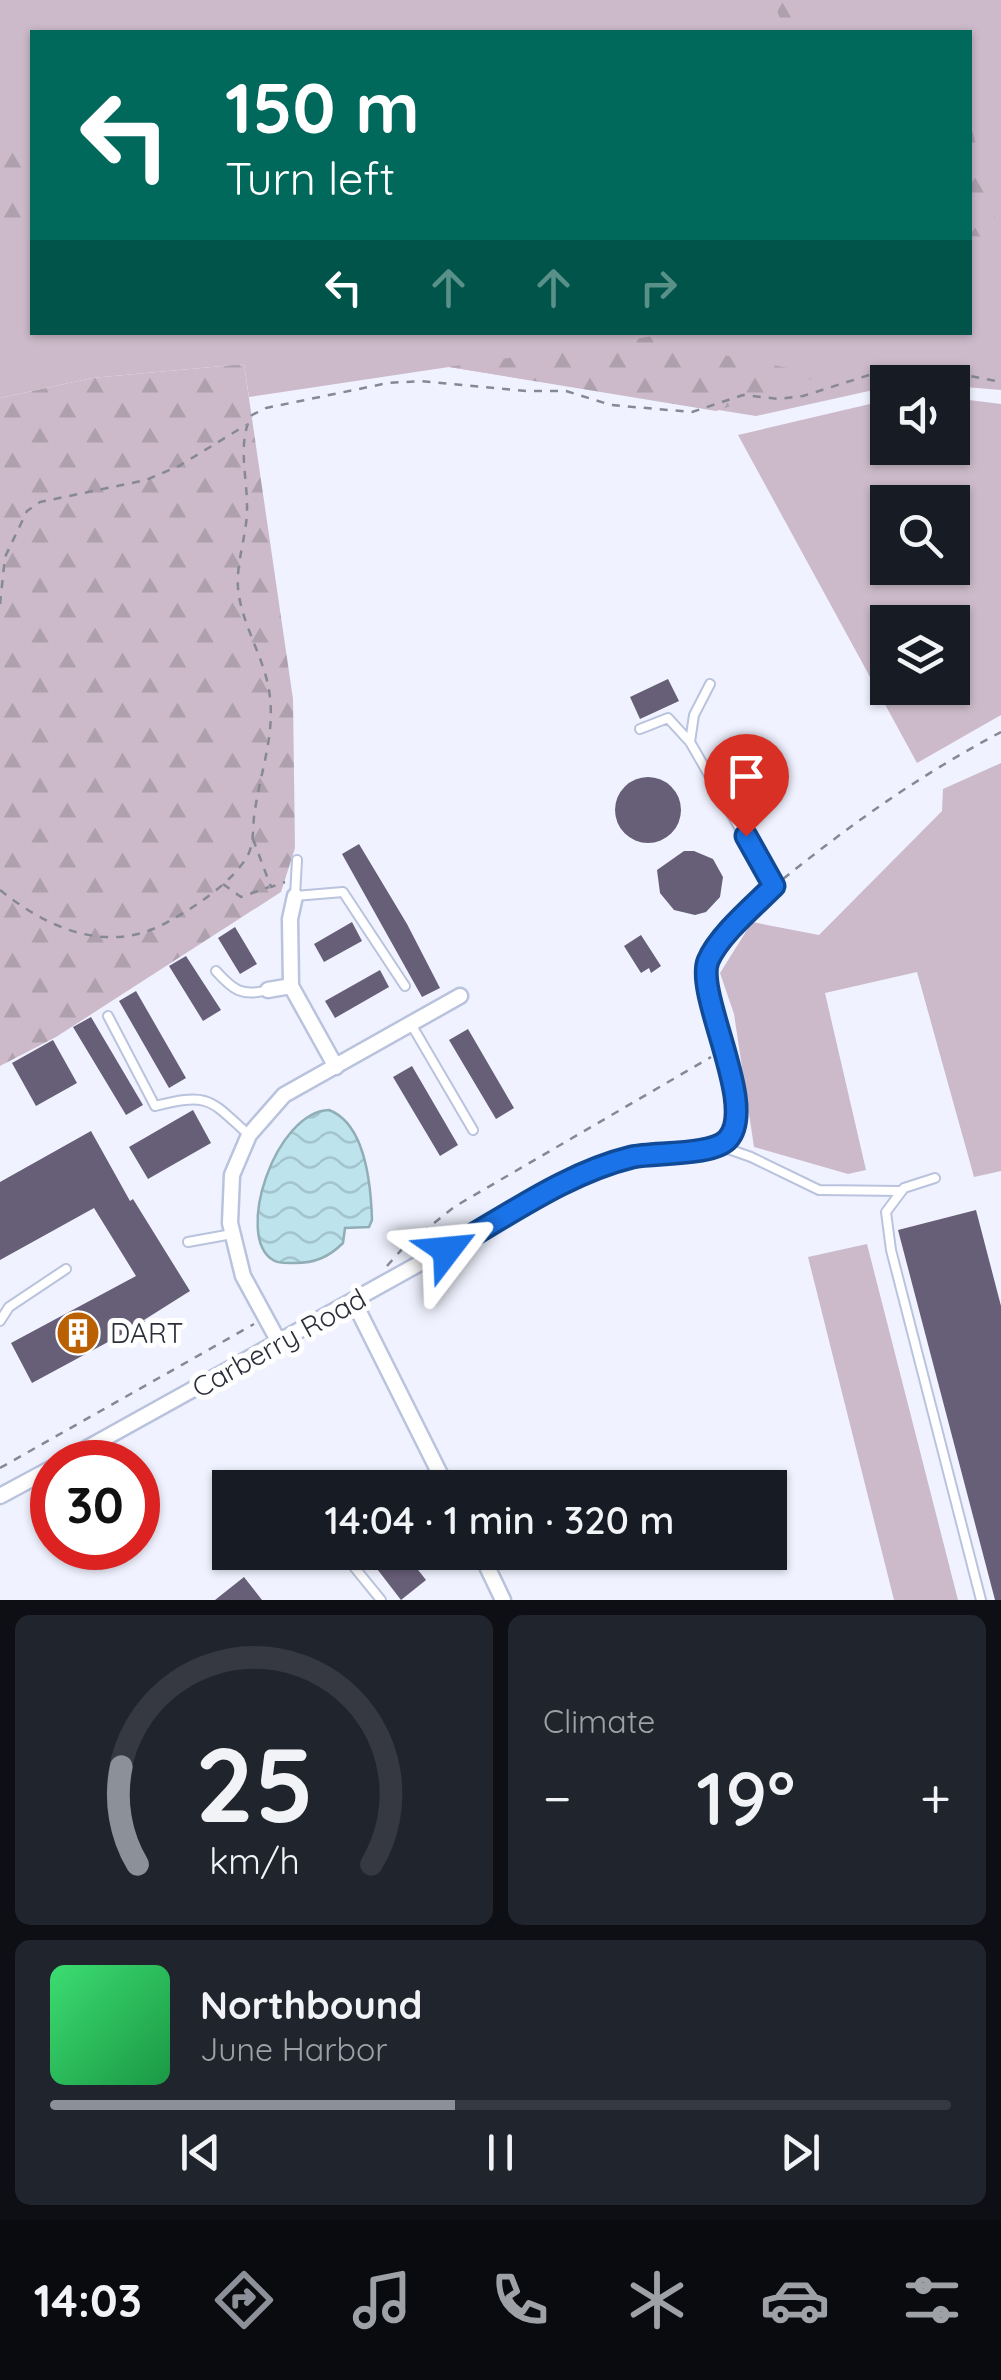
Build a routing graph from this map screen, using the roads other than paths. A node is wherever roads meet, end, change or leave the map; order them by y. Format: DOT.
graph roads {
  1 [pos="710,684"];
  2 [pos="640,729"];
  3 [pos="690,742"];
  4 [pos="297,860"];
  5 [pos="295,896"];
  6 [pos="216,970"];
  7 [pos="291,986"];
  8 [pos="404,986"];
  9 [pos="268,990"];
  10 [pos="708,990"];
  11 [pos="460,996"];
  12 [pos="108,1016"];
  13 [pos="411,1024"];
  14 [pos="336,1066"];
  15 [pos="473,1130"];
  16 [pos="249,1136"];
  17 [pos="720,1146"];
  18 [pos="935,1178"];
  19 [pos="901,1192"];
  20 [pos="232,1234"];
  21 [pos="188,1242"];
  22 [pos="66,1269"];
  23 [pos="354,1302"];
  24 [pos="0,1321"];
  25 [pos="280,1344"];
  26 [pos="103,1440"];
  27 [pos="438,1470"];
  28 [pos="30,1480"];
  29 [pos="0,1496"];
  30 [pos="357,1570"];
  31 [pos="489,1570"];
  32 [pos="381,1600"];
  33 [pos="503,1600"];
  34 [pos="982,1600"];
  1 -- 3 [label="lane"];
  2 -- 3 [label="lane"];
  3 -- 10 [label="lane"];
  4 -- 5 [label="lane"];
  5 -- 7 [label="street"];
  5 -- 8 [label="lane"];
  6 -- 9 [label="lane"];
  7 -- 9 [label="street"];
  7 -- 14 [label="street"];
  10 -- 17 [label="street"];
  11 -- 13 [label="street"];
  12 -- 16 [label="lane"];
  13 -- 14 [label="street"];
  13 -- 15 [label="lane"];
  14 -- 16 [label="street"];
  16 -- 20 [label="street"];
  17 -- 19 [label="lane"];
  17 -- 23 [label="street, Carberry Road"];
  18 -- 19 [label="lane"];
  19 -- 34 [label="lane"];
  20 -- 21 [label="lane"];
  20 -- 25 [label="street"];
  22 -- 24 [label="lane"];
  23 -- 25 [label="street, Carberry Road"];
  23 -- 27 [label="street"];
  25 -- 26 [label="street, Carberry Road"];
  28 -- 29 [label="street"];
  30 -- 32 [label="lane"];
  31 -- 33 [label="street"];
}
